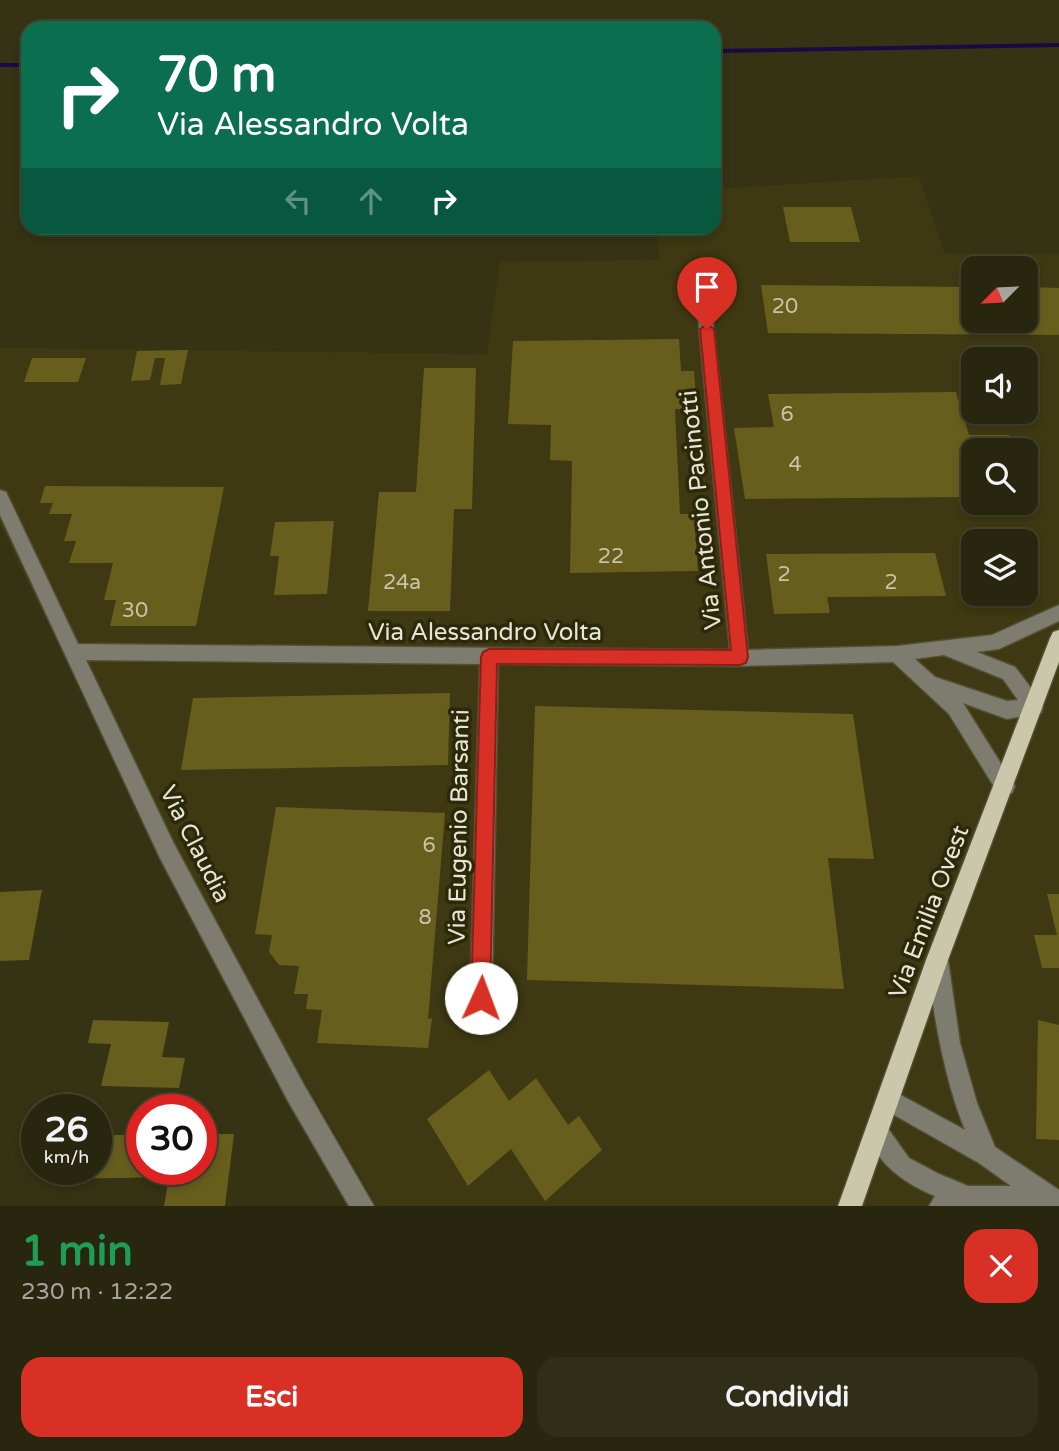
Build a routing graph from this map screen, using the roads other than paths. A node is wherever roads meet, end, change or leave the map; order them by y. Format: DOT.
graph roads {
  1 [pos="701,275"];
  2 [pos="0,497"];
  3 [pos="1059,612"];
  4 [pos="1059,638"];
  5 [pos="944,647"];
  6 [pos="73,652"];
  7 [pos="897,654"];
  8 [pos="489,657"];
  9 [pos="740,657"];
  10 [pos="929,683"];
  11 [pos="1034,707"];
  12 [pos="1005,786"];
  13 [pos="937,960"];
  14 [pos="481,998"];
  15 [pos="888,1099"];
  16 [pos="876,1131"];
  17 [pos="986,1155"];
  18 [pos="968,1198"];
  19 [pos="1059,1203"];
  20 [pos="362,1206"];
  21 [pos="850,1206"];
  22 [pos="941,1206"];
  23 [pos="1050,1206"];
  1 -- 9 [label="street, Via Antonio Pacinotti"];
  2 -- 6 [label="street, Via Claudia"];
  3 -- 5 [label="street, Via Alessandro Volta"];
  4 -- 11 [label="main road, Via Emilia Ovest"];
  5 -- 7 [label="street, Via Alessandro Volta"];
  5 -- 11 [label="street"];
  6 -- 8 [label="street, Via Alessandro Volta"];
  6 -- 20 [label="street, Via Claudia"];
  7 -- 9 [label="street, Via Alessandro Volta"];
  7 -- 10 [label="street"];
  8 -- 9 [label="street, Via Alessandro Volta"];
  8 -- 14 [label="street, Via Eugenio Barsanti"];
  10 -- 11 [label="street"];
  10 -- 12 [label="street"];
  11 -- 12 [label="main road, Via Emilia Ovest"];
  12 -- 13 [label="main road, Via Emilia Ovest"];
  13 -- 15 [label="main road, Via Emilia Ovest"];
  13 -- 17 [label="street"];
  15 -- 16 [label="main road, Via Emilia Ovest"];
  15 -- 17 [label="street"];
  16 -- 18 [label="street"];
  16 -- 21 [label="main road, Via Emilia Ovest"];
  17 -- 19 [label="street"];
  18 -- 22 [label="street"];
  18 -- 23 [label="street"];
}
